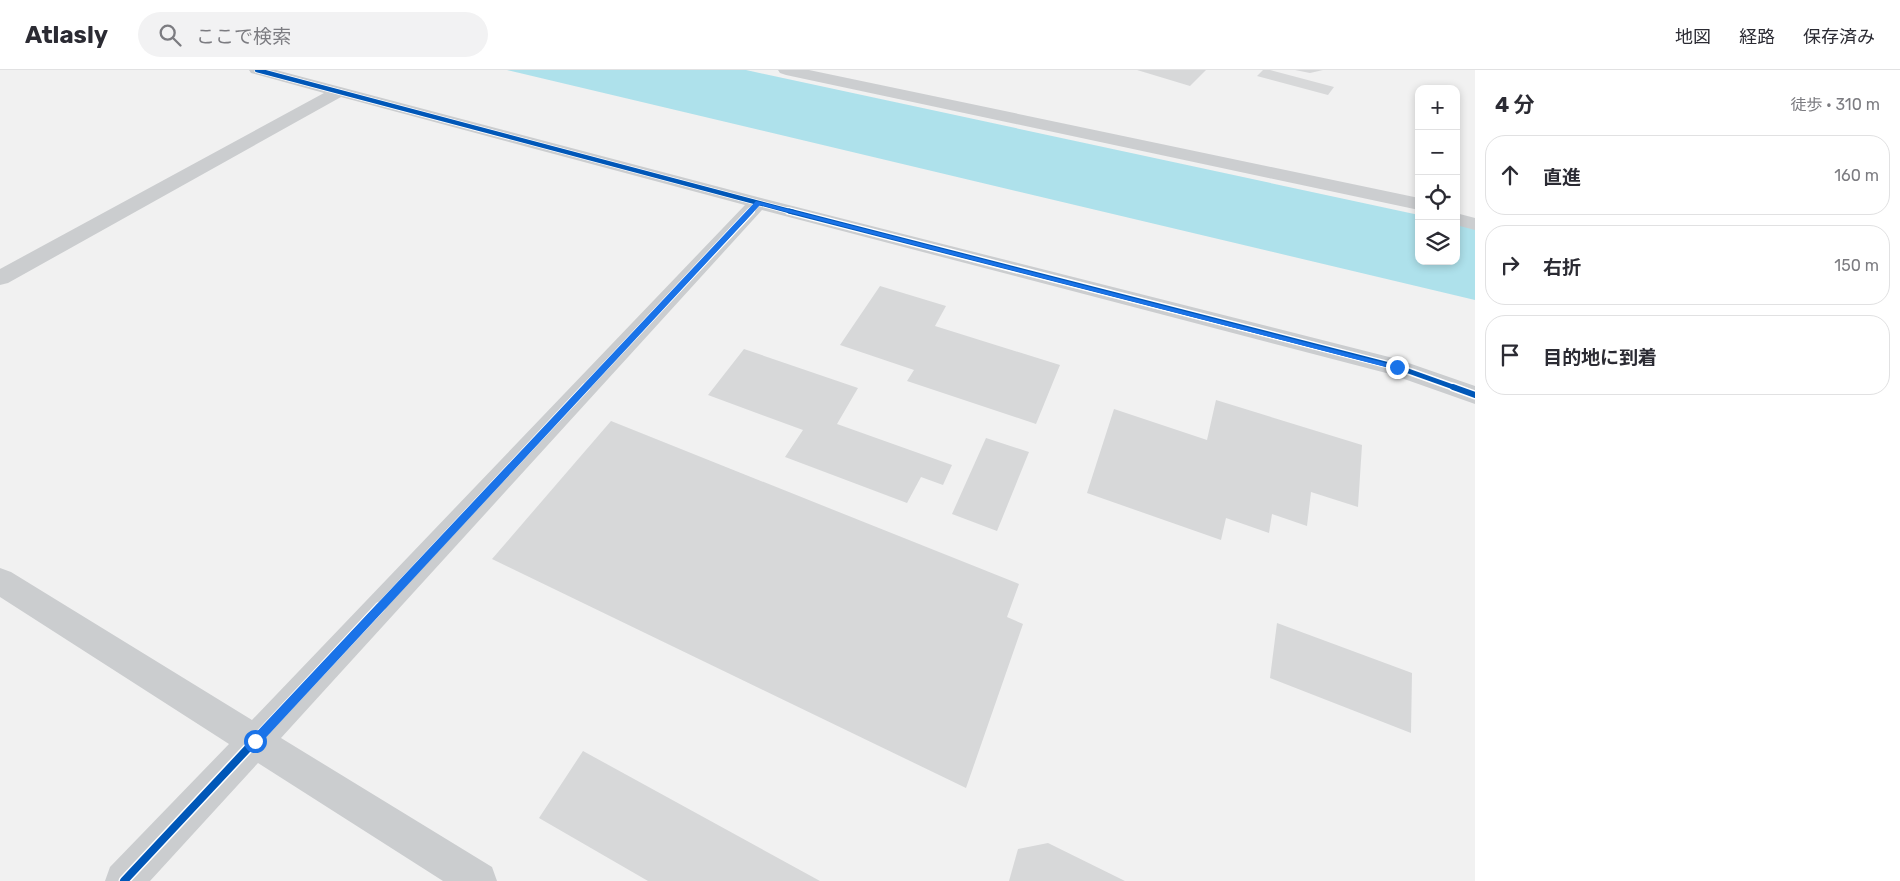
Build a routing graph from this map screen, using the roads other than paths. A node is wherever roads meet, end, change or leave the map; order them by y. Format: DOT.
graph roads {
  1 [pos="257,70"];
  2 [pos="786,70"];
  3 [pos="338,92"];
  4 [pos="1386,199"];
  5 [pos="758,203"];
  6 [pos="1415,203"];
  7 [pos="1415,207"];
  8 [pos="1460,212"];
  9 [pos="1475,214"];
  10 [pos="1460,221"];
  11 [pos="1475,224"];
  12 [pos="0,278"];
  13 [pos="1475,395"];
  14 [pos="0,581"];
  15 [pos="255,741"];
  16 [pos="124,881"];
  17 [pos="478,881"];
  1 -- 3 [label="street"];
  2 -- 4 [label="street"];
  3 -- 5 [label="street"];
  3 -- 12 [label="street"];
  4 -- 6 [label="street"];
  4 -- 7 [label="street"];
  5 -- 13 [label="street"];
  5 -- 15 [label="street"];
  8 -- 9 [label="street"];
  10 -- 11 [label="street"];
  14 -- 15 [label="street"];
  15 -- 16 [label="street"];
  15 -- 17 [label="street"];
}
